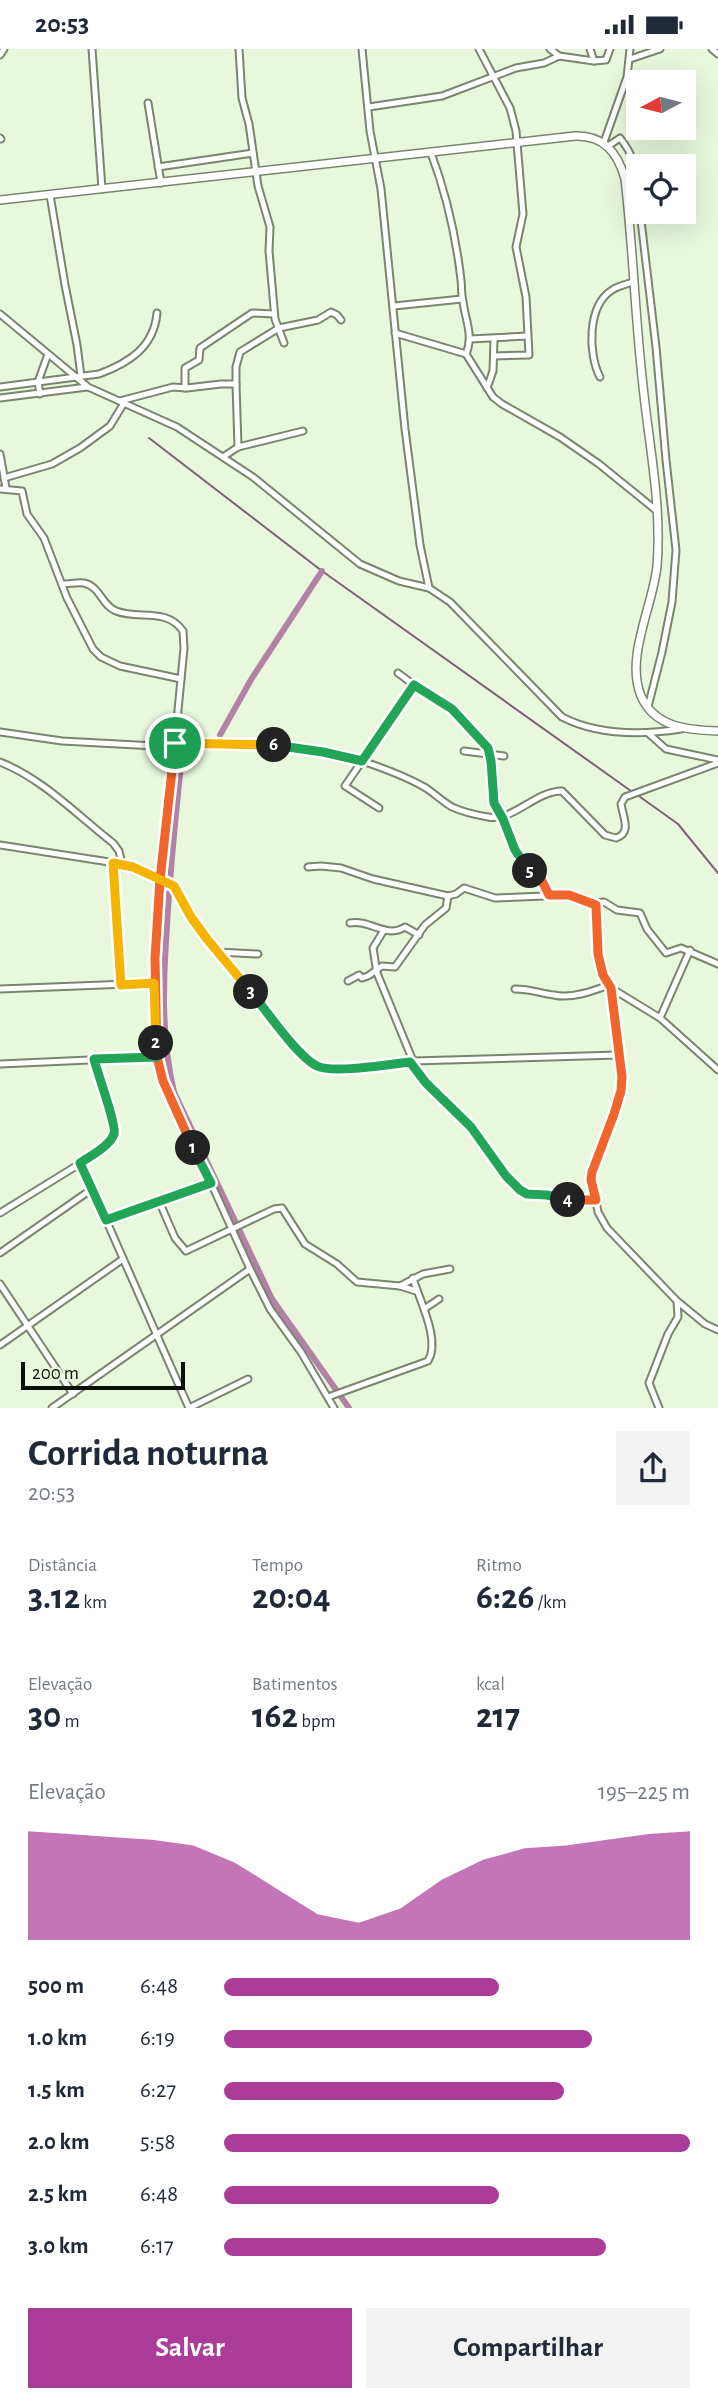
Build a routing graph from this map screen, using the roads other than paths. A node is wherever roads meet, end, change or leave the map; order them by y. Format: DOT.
graph roads {
  1 [pos="4,49"];
  2 [pos="92,49"];
  3 [pos="239,49"];
  4 [pos="362,49"];
  5 [pos="479,49"];
  6 [pos="550,49"];
  7 [pos="590,49"];
  8 [pos="610,49"];
  9 [pos="629,49"];
  10 [pos="660,49"];
  11 [pos="712,49"];
  12 [pos="718,54"];
  13 [pos="0,55"];
  14 [pos="559,56"];
  15 [pos="630,59"];
  16 [pos="594,61"];
  17 [pos="494,78"];
  18 [pos="148,103"];
  19 [pos="369,107"];
  20 [pos="516,144"];
  21 [pos="606,144"];
  22 [pos="253,153"];
  23 [pos="431,153"];
  24 [pos="631,154"];
  25 [pos="375,159"];
  26 [pos="158,167"];
  27 [pos="256,171"];
  28 [pos="161,183"];
  29 [pos="102,190"];
  30 [pos="50,195"];
  31 [pos="0,200"];
  32 [pos="641,224"];
  33 [pos="633,282"];
  34 [pos="462,299"];
  35 [pos="394,306"];
  36 [pos="157,313"];
  37 [pos="0,314"];
  38 [pos="274,314"];
  39 [pos="341,320"];
  40 [pos="279,328"];
  41 [pos="395,333"];
  42 [pos="527,337"];
  43 [pos="470,339"];
  44 [pos="494,339"];
  45 [pos="284,343"];
  46 [pos="48,354"];
  47 [pos="466,354"];
  48 [pos="494,356"];
  49 [pos="79,377"];
  50 [pos="600,377"];
  51 [pos="38,382"];
  52 [pos="236,384"];
  53 [pos="0,387"];
  54 [pos="88,387"];
  55 [pos="185,388"];
  56 [pos="487,389"];
  57 [pos="40,394"];
  58 [pos="0,398"];
  59 [pos="121,402"];
  60 [pos="303,431"];
  61 [pos="238,447"];
  62 [pos="0,454"];
  63 [pos="223,457"];
  64 [pos="4,478"];
  65 [pos="3,489"];
  66 [pos="657,511"];
  67 [pos="62,584"];
  68 [pos="429,588"];
  69 [pos="398,673"];
  70 [pos="181,679"];
  71 [pos="414,685"];
  72 [pos="648,707"];
  73 [pos="681,729"];
  74 [pos="718,731"];
  75 [pos="0,732"];
  76 [pos="648,733"];
  77 [pos="175,745"];
  78 [pos="464,751"];
  79 [pos="490,754"];
  80 [pos="504,756"];
  81 [pos="362,761"];
  82 [pos="0,762"];
  83 [pos="718,762"];
  84 [pos="379,808"];
  85 [pos="502,818"];
  86 [pos="0,845"];
  87 [pos="113,863"];
  88 [pos="122,864"];
  89 [pos="308,867"];
  90 [pos="160,880"];
  91 [pos="549,895"];
  92 [pos="448,896"];
  93 [pos="596,905"];
  94 [pos="350,923"];
  95 [pos="384,930"];
  96 [pos="419,935"];
  97 [pos="690,950"];
  98 [pos="218,952"];
  99 [pos="258,954"];
  100 [pos="718,964"];
  101 [pos="377,968"];
  102 [pos="348,981"];
  103 [pos="154,983"];
  104 [pos="121,985"];
  105 [pos="610,986"];
  106 [pos="0,989"];
  107 [pos="515,989"];
  108 [pos="660,1018"];
  109 [pos="618,1055"];
  110 [pos="157,1057"];
  111 [pos="94,1059"];
  112 [pos="412,1062"];
  113 [pos="0,1064"];
  114 [pos="718,1070"];
  115 [pos="80,1163"];
  116 [pos="211,1183"];
  117 [pos="92,1189"];
  118 [pos="596,1200"];
  119 [pos="159,1201"];
  120 [pos="0,1213"];
  121 [pos="106,1220"];
  122 [pos="232,1230"];
  123 [pos="0,1253"];
  124 [pos="123,1259"];
  125 [pos="250,1269"];
  126 [pos="450,1269"];
  127 [pos="413,1279"];
  128 [pos="0,1284"];
  129 [pos="400,1286"];
  130 [pos="416,1291"];
  131 [pos="439,1299"];
  132 [pos="677,1301"];
  133 [pos="424,1308"];
  134 [pos="688,1309"];
  135 [pos="679,1314"];
  136 [pos="27,1327"];
  137 [pos="718,1330"];
  138 [pos="157,1334"];
  139 [pos="0,1345"];
  140 [pos="248,1379"];
  141 [pos="74,1394"];
  142 [pos="328,1397"];
  143 [pos="52,1408"];
  144 [pos="189,1408"];
  145 [pos="335,1408"];
  146 [pos="659,1408"];
  1 -- 13 [label="street"];
  2 -- 29 [label="street"];
  3 -- 22 [label="street"];
  4 -- 19 [label="street"];
  5 -- 17 [label="street"];
  6 -- 14 [label="street"];
  7 -- 16 [label="street"];
  8 -- 16 [label="street"];
  9 -- 15 [label="street"];
  10 -- 15 [label="street"];
  11 -- 12 [label="street"];
  14 -- 16 [label="street"];
  14 -- 17 [label="street"];
  15 -- 21 [label="street"];
  17 -- 19 [label="street"];
  17 -- 20 [label="street"];
  18 -- 26 [label="street"];
  19 -- 25 [label="street"];
  20 -- 21 [label="main road"];
  20 -- 23 [label="main road"];
  20 -- 42 [label="street"];
  21 -- 24 [label="street"];
  21 -- 33 [label="main road"];
  22 -- 26 [label="street"];
  22 -- 27 [label="street"];
  23 -- 25 [label="main road"];
  23 -- 34 [label="street"];
  25 -- 27 [label="main road"];
  25 -- 35 [label="street"];
  26 -- 28 [label="street"];
  27 -- 28 [label="main road"];
  27 -- 38 [label="street"];
  28 -- 29 [label="main road"];
  29 -- 30 [label="main road"];
  30 -- 31 [label="main road"];
  30 -- 49 [label="street"];
  32 -- 72 [label="street"];
  33 -- 50 [label="street"];
  33 -- 66 [label="main road"];
  34 -- 35 [label="street"];
  34 -- 43 [label="street"];
  35 -- 41 [label="street"];
  36 -- 49 [label="street"];
  37 -- 46 [label="street"];
  38 -- 40 [label="street"];
  38 -- 55 [label="street"];
  39 -- 40 [label="street"];
  40 -- 45 [label="street"];
  40 -- 52 [label="street"];
  41 -- 47 [label="street"];
  41 -- 68 [label="street"];
  42 -- 44 [label="street"];
  42 -- 48 [label="street"];
  43 -- 44 [label="street"];
  43 -- 47 [label="street"];
  44 -- 48 [label="street"];
  46 -- 49 [label="street"];
  46 -- 51 [label="street"];
  47 -- 56 [label="street"];
  48 -- 56 [label="street"];
  49 -- 51 [label="street"];
  49 -- 54 [label="street"];
  51 -- 53 [label="street"];
  51 -- 57 [label="street"];
  52 -- 55 [label="street"];
  52 -- 61 [label="street"];
  54 -- 57 [label="street"];
  54 -- 59 [label="street"];
  55 -- 59 [label="street"];
  56 -- 66 [label="street"];
  57 -- 58 [label="street"];
  59 -- 63 [label="street"];
  59 -- 64 [label="street"];
  60 -- 61 [label="street"];
  61 -- 63 [label="street"];
  62 -- 64 [label="street"];
  63 -- 68 [label="street"];
  64 -- 65 [label="street"];
  65 -- 67 [label="street"];
  66 -- 72 [label="main road"];
  67 -- 70 [label="street"];
  67 -- 70 [label="street"];
  68 -- 76 [label="street"];
  69 -- 71 [label="street"];
  70 -- 77 [label="street"];
  71 -- 79 [label="street"];
  71 -- 81 [label="street"];
  72 -- 73 [label="main road"];
  73 -- 74 [label="main road"];
  73 -- 76 [label="street"];
  75 -- 77 [label="street"];
  76 -- 83 [label="street"];
  77 -- 81 [label="street"];
  77 -- 90 [label="street"];
  78 -- 79 [label="street"];
  79 -- 80 [label="street"];
  79 -- 85 [label="street"];
  81 -- 84 [label="street"];
  81 -- 85 [label="street"];
  82 -- 88 [label="street"];
  83 -- 85 [label="street"];
  85 -- 91 [label="street"];
  86 -- 87 [label="street"];
  87 -- 88 [label="street"];
  87 -- 104 [label="street"];
  88 -- 90 [label="street"];
  89 -- 92 [label="street"];
  90 -- 98 [label="street"];
  90 -- 103 [label="street"];
  91 -- 92 [label="street"];
  91 -- 93 [label="street"];
  92 -- 96 [label="street"];
  93 -- 97 [label="street"];
  93 -- 105 [label="street"];
  94 -- 95 [label="street"];
  95 -- 96 [label="street"];
  95 -- 101 [label="street"];
  96 -- 101 [label="street"];
  97 -- 100 [label="street"];
  97 -- 108 [label="street"];
  98 -- 99 [label="street"];
  98 -- 112 [label="street"];
  101 -- 102 [label="street"];
  101 -- 112 [label="street"];
  103 -- 104 [label="street"];
  103 -- 110 [label="street"];
  104 -- 106 [label="street"];
  105 -- 107 [label="street"];
  105 -- 108 [label="street"];
  105 -- 109 [label="street"];
  108 -- 114 [label="street"];
  109 -- 112 [label="street"];
  109 -- 118 [label="street"];
  110 -- 111 [label="street"];
  110 -- 116 [label="street"];
  111 -- 113 [label="street"];
  111 -- 115 [label="street"];
  112 -- 118 [label="street"];
  115 -- 117 [label="street"];
  115 -- 120 [label="street"];
  116 -- 119 [label="street"];
  116 -- 122 [label="street"];
  117 -- 121 [label="street"];
  117 -- 123 [label="street"];
  118 -- 132 [label="street"];
  119 -- 121 [label="street"];
  119 -- 122 [label="street"];
  121 -- 124 [label="street"];
  122 -- 125 [label="street"];
  122 -- 129 [label="street"];
  124 -- 136 [label="street"];
  124 -- 138 [label="street"];
  125 -- 138 [label="street"];
  125 -- 142 [label="street"];
  126 -- 127 [label="street"];
  127 -- 129 [label="street"];
  127 -- 130 [label="street"];
  128 -- 136 [label="street"];
  129 -- 130 [label="street"];
  130 -- 133 [label="street"];
  131 -- 133 [label="street"];
  132 -- 134 [label="street"];
  132 -- 135 [label="street"];
  133 -- 142 [label="street"];
  134 -- 135 [label="street"];
  134 -- 137 [label="street"];
  135 -- 146 [label="street"];
  136 -- 139 [label="street"];
  136 -- 141 [label="street"];
  138 -- 141 [label="street"];
  138 -- 144 [label="street"];
  140 -- 144 [label="street"];
  141 -- 143 [label="street"];
  142 -- 145 [label="street"];
}
